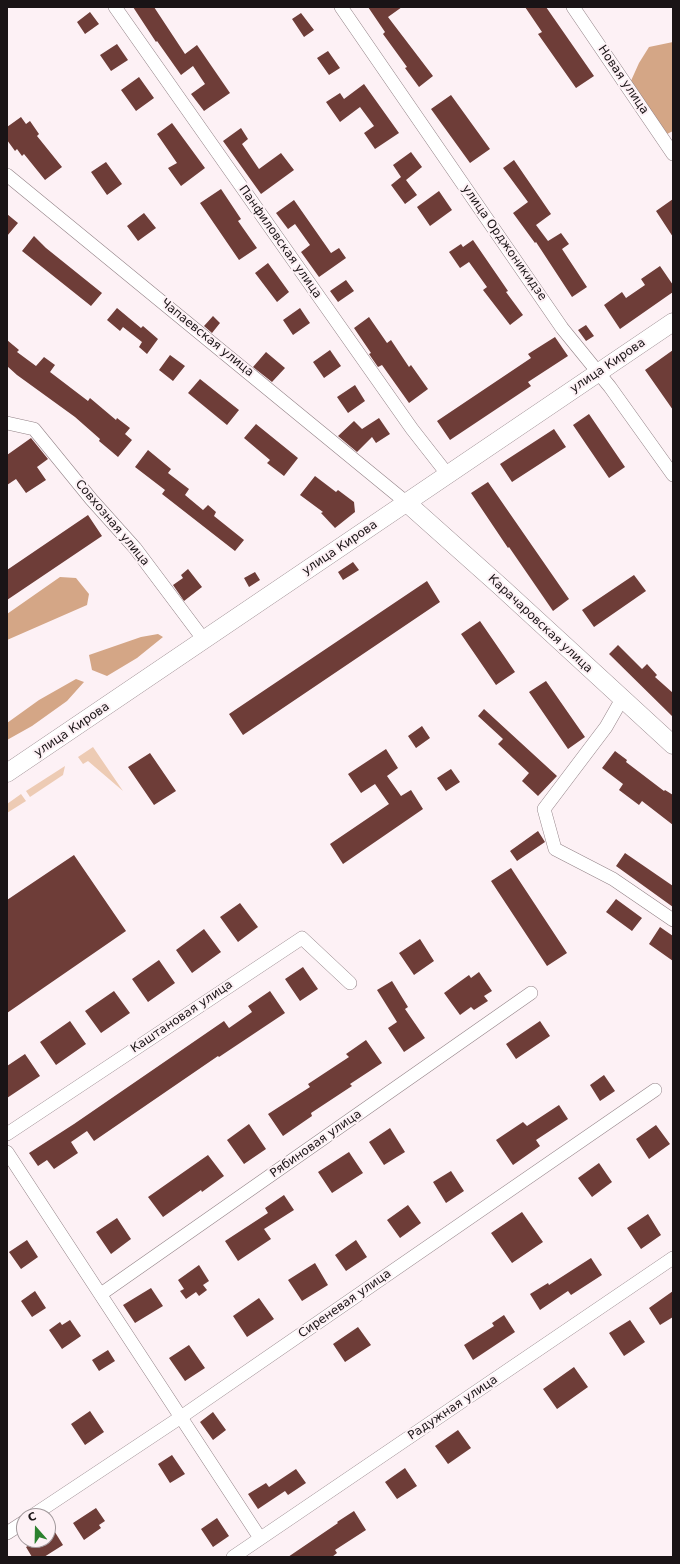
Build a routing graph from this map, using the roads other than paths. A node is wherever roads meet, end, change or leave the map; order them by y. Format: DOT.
graph roads {
  1 [pos="114,7"];
  2 [pos="341,7"];
  3 [pos="573,7"];
  4 [pos="673,154"];
  5 [pos="7,175"];
  6 [pos="673,322"];
  7 [pos="598,373"];
  8 [pos="7,423"];
  9 [pos="448,475"];
  10 [pos="673,475"];
  11 [pos="407,503"];
  12 [pos="204,640"];
  13 [pos="622,699"];
  14 [pos="673,745"];
  15 [pos="7,773"];
  16 [pos="673,920"];
  17 [pos="350,983"];
  18 [pos="531,994"];
  19 [pos="655,1090"];
  20 [pos="7,1134"];
  21 [pos="7,1152"];
  22 [pos="673,1258"];
  23 [pos="101,1294"];
  24 [pos="181,1417"];
  25 [pos="44,1508"];
  26 [pos="16,1527"];
  27 [pos="7,1533"];
  28 [pos="260,1538"];
  29 [pos="233,1557"];
  1 -- 9 [label="street, Панфиловская улица"];
  2 -- 7 [label="street, улица Орджоникидзе"];
  3 -- 4 [label="street, Новая улица"];
  5 -- 11 [label="street, Чапаевская улица"];
  6 -- 7 [label="street, улица Кирова"];
  7 -- 9 [label="street, улица Кирова"];
  7 -- 10 [label="street, улица Орджоникидзе"];
  8 -- 12 [label="street, Совхозная улица"];
  9 -- 11 [label="street, улица Кирова"];
  11 -- 12 [label="street, улица Кирова"];
  11 -- 13 [label="street, Карачаровская улица"];
  12 -- 15 [label="street, улица Кирова"];
  13 -- 14 [label="street, Карачаровская улица"];
  13 -- 16 [label="street"];
  17 -- 20 [label="street, Каштановая улица"];
  18 -- 23 [label="street, Рябиновая улица"];
  19 -- 24 [label="street, Сиреневая улица"];
  21 -- 23 [label="street"];
  22 -- 28 [label="street, Радужная улица"];
  23 -- 24 [label="street"];
  24 -- 25 [label="street, Сиреневая улица"];
  24 -- 28 [label="street"];
  26 -- 27 [label="street"];
  28 -- 29 [label="street, Радужная улица"];
}
